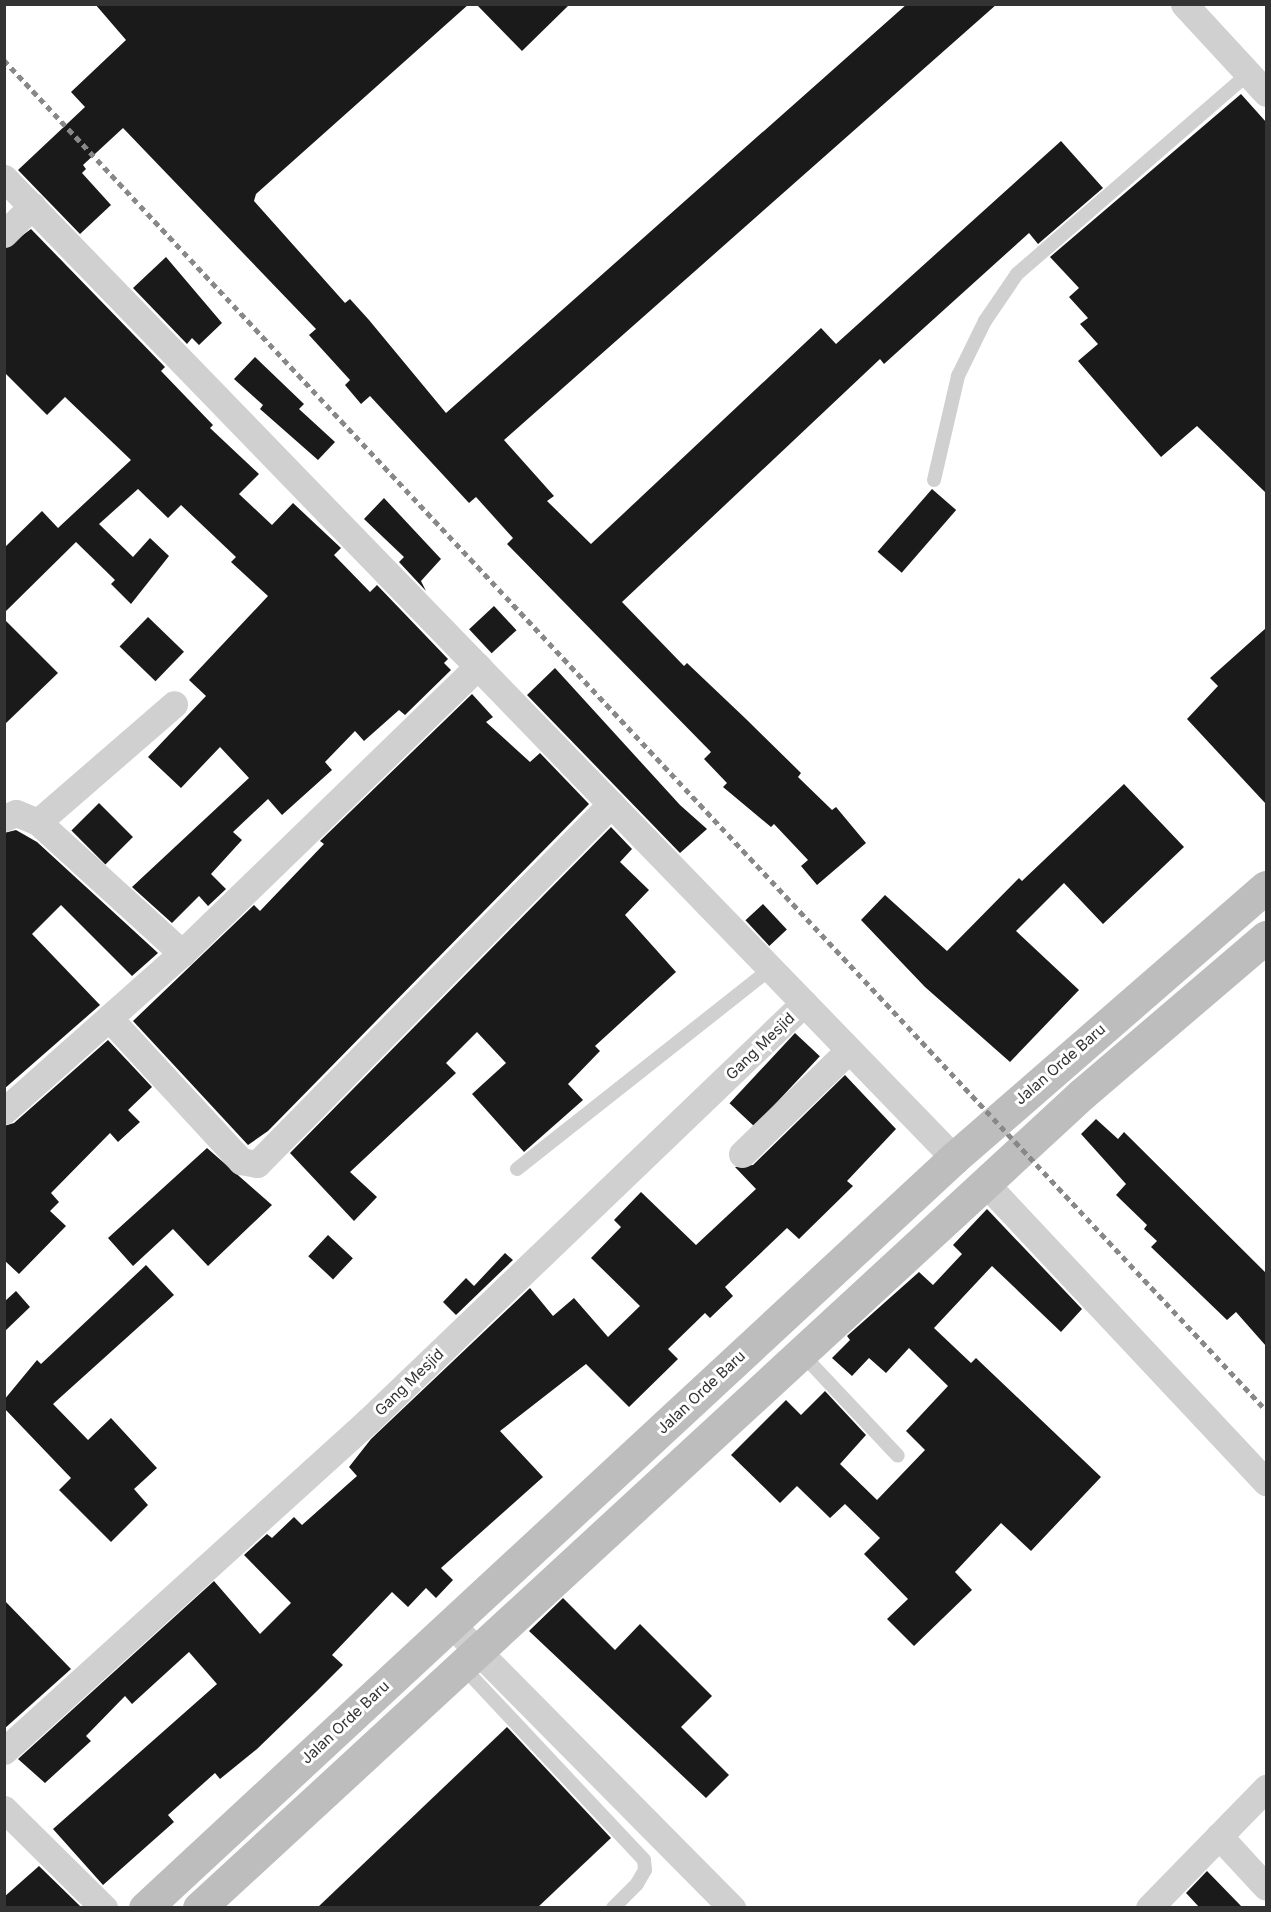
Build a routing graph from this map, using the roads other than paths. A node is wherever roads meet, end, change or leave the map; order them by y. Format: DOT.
graph roads {
  1 [pos="1184,4"];
  2 [pos="1258,83"];
  3 [pos="4,178"];
  4 [pos="32,206"];
  5 [pos="4,234"];
  6 [pos="934,480"];
  7 [pos="478,666"];
  8 [pos="174,704"];
  9 [pos="610,804"];
  10 [pos="16,814"];
  11 [pos="1266,886"];
  12 [pos="1266,937"];
  13 [pos="182,953"];
  14 [pos="770,969"];
  15 [pos="804,1004"];
  16 [pos="109,1018"];
  17 [pos="849,1050"];
  18 [pos="4,1111"];
  19 [pos="742,1154"];
  20 [pos="954,1158"];
  21 [pos="517,1169"];
  22 [pos="986,1184"];
  23 [pos="799,1352"];
  24 [pos="898,1456"];
  25 [pos="1266,1482"];
  26 [pos="451,1624"];
  27 [pos="469,1658"];
  28 [pos="4,1751"];
  29 [pos="1266,1788"];
  30 [pos="4,1809"];
  31 [pos="1219,1836"];
  32 [pos="1266,1887"];
  33 [pos="104,1908"];
  34 [pos="145,1908"];
  35 [pos="199,1908"];
  36 [pos="613,1908"];
  37 [pos="732,1908"];
  38 [pos="1149,1908"];
  1 -- 2 [label="street"];
  2 -- 6 [label="lane"];
  3 -- 4 [label="street"];
  4 -- 5 [label="street"];
  4 -- 7 [label="street"];
  7 -- 9 [label="street"];
  7 -- 13 [label="street"];
  8 -- 10 [label="street"];
  9 -- 14 [label="street"];
  9 -- 16 [label="street"];
  10 -- 13 [label="street"];
  11 -- 20 [label="main road, Jalan Orde Baru"];
  12 -- 22 [label="main road"];
  13 -- 16 [label="street"];
  14 -- 15 [label="street"];
  14 -- 21 [label="lane"];
  15 -- 17 [label="street"];
  15 -- 28 [label="street, Gang Mesjid"];
  16 -- 18 [label="street"];
  17 -- 19 [label="street"];
  17 -- 20 [label="street"];
  20 -- 26 [label="main road, Jalan Orde Baru"];
  22 -- 23 [label="main road"];
  22 -- 25 [label="street"];
  23 -- 24 [label="lane"];
  23 -- 27 [label="main road"];
  26 -- 27 [label="street"];
  26 -- 34 [label="main road, Jalan Orde Baru"];
  27 -- 35 [label="main road"];
  27 -- 36 [label="lane"];
  27 -- 37 [label="street"];
  29 -- 31 [label="street"];
  30 -- 33 [label="street"];
  31 -- 32 [label="street"];
  31 -- 38 [label="street"];
}
